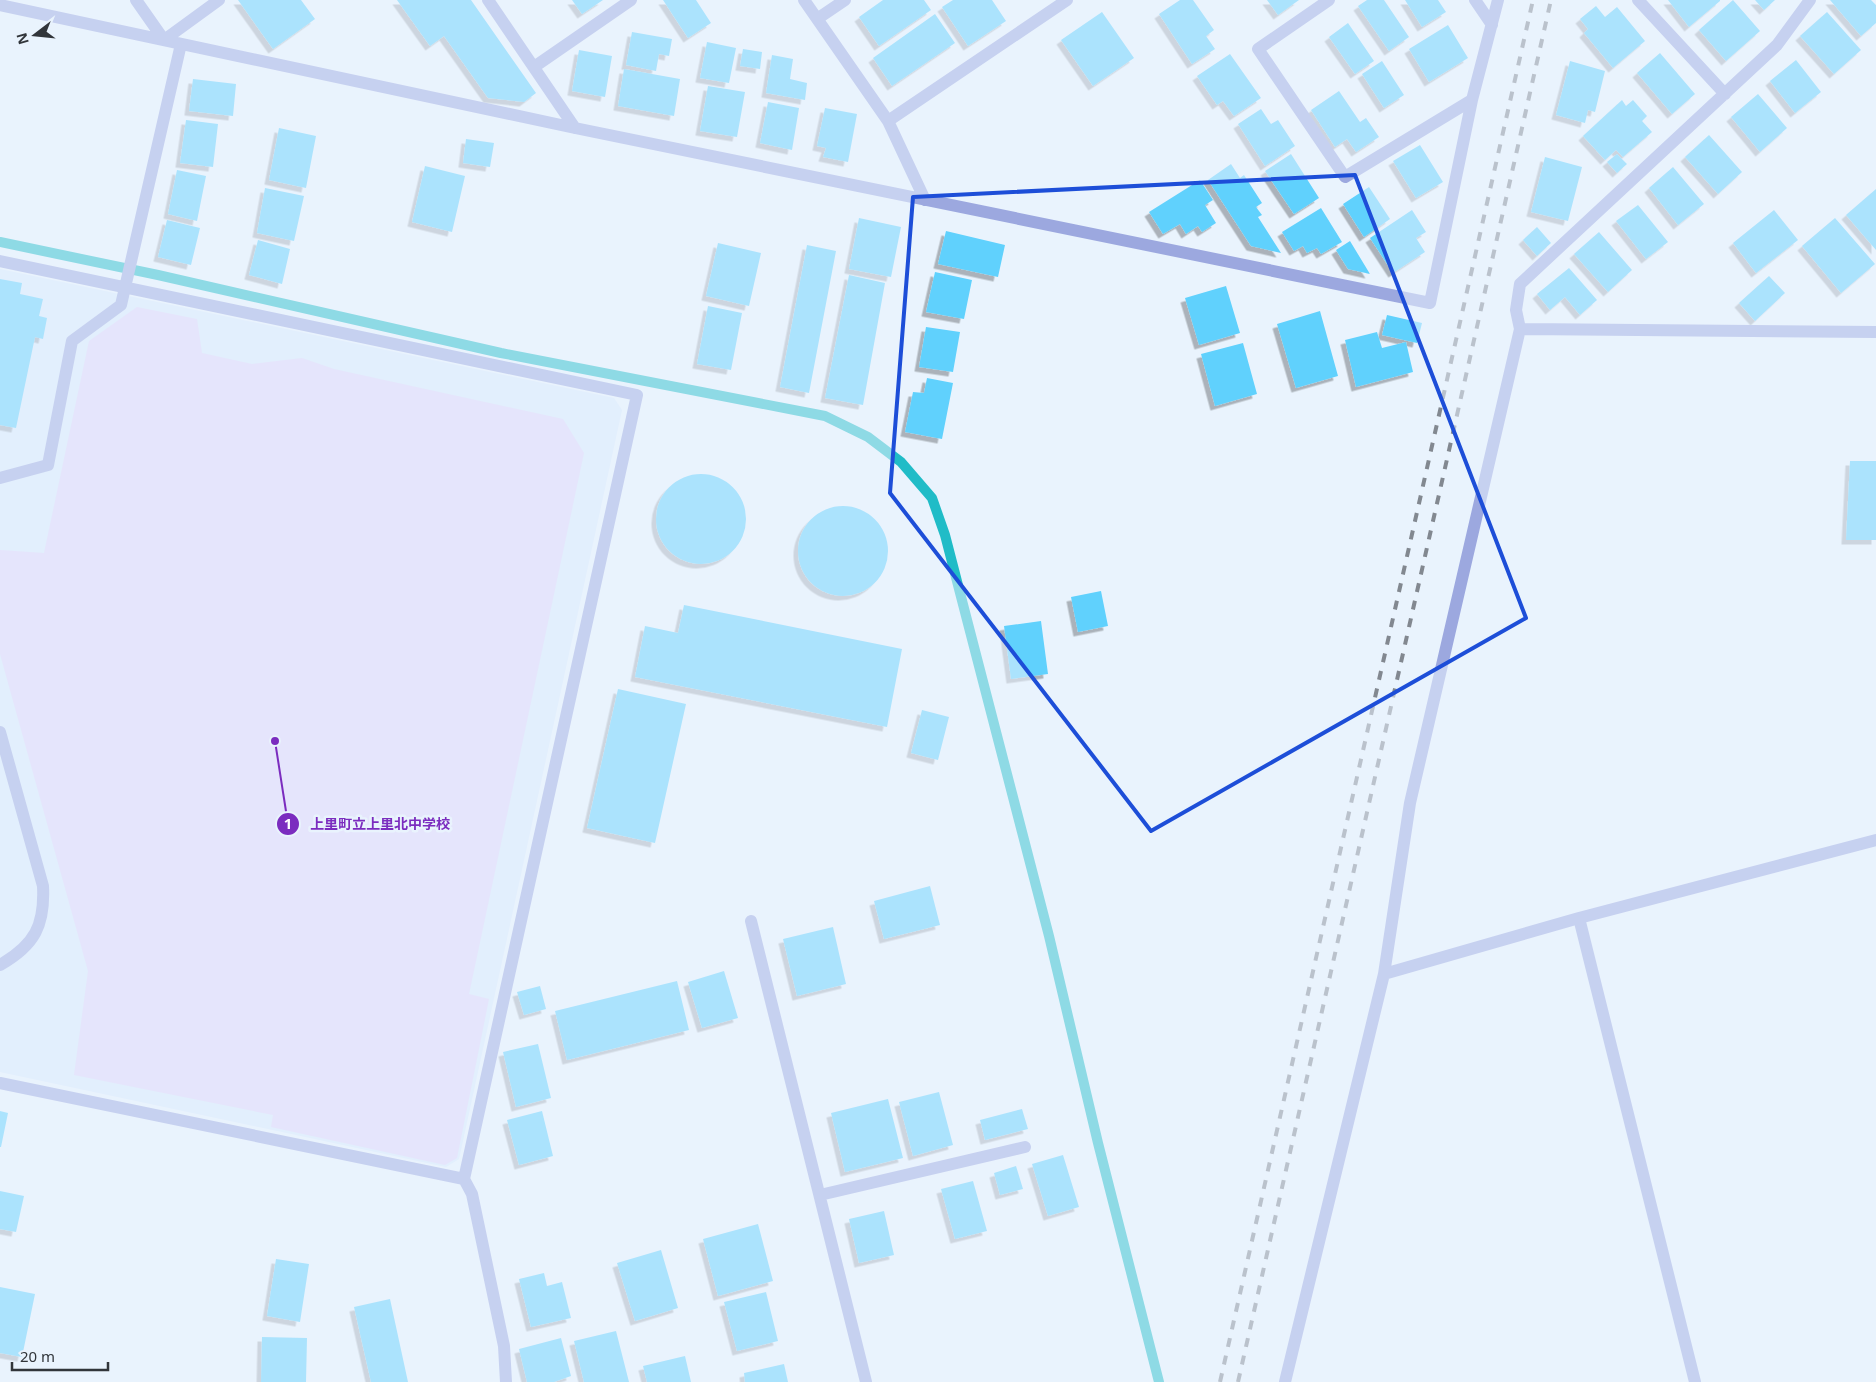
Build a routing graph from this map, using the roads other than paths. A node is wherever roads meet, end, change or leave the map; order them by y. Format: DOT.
graph roads {
  1 [pos="136,0"];
  2 [pos="219,0"];
  3 [pos="488,0"];
  4 [pos="631,0"];
  5 [pos="804,0"];
  6 [pos="844,0"];
  7 [pos="1067,0"];
  8 [pos="1329,0"];
  9 [pos="1475,0"];
  10 [pos="1498,0"];
  11 [pos="1638,0"];
  12 [pos="1810,0"];
  13 [pos="0,5"];
  14 [pos="817,19"];
  15 [pos="1492,25"];
  16 [pos="164,40"];
  17 [pos="181,44"];
  18 [pos="534,67"];
  19 [pos="1725,94"];
  20 [pos="1472,100"];
  21 [pos="888,121"];
  22 [pos="576,128"];
  23 [pos="925,200"];
  24 [pos="0,261"];
  25 [pos="126,283"];
  26 [pos="1520,329"];
  27 [pos="1876,332"];
  28 [pos="0,478"];
  29 [pos="0,732"];
  30 [pos="1876,840"];
  31 [pos="1579,918"];
  32 [pos="751,921"];
  33 [pos="0,965"];
  34 [pos="1384,974"];
  35 [pos="0,1083"];
  36 [pos="1025,1147"];
  37 [pos="464,1179"];
  38 [pos="820,1195"];
  39 [pos="506,1382"];
  40 [pos="866,1382"];
  41 [pos="1285,1382"];
  42 [pos="1695,1382"];
  1 -- 16 [label="street"];
  2 -- 16 [label="street"];
  3 -- 18 [label="street"];
  4 -- 18 [label="street"];
  5 -- 14 [label="street"];
  6 -- 14 [label="street"];
  7 -- 21 [label="street"];
  8 -- 20 [label="street"];
  9 -- 15 [label="street"];
  10 -- 15 [label="street"];
  11 -- 19 [label="street"];
  12 -- 19 [label="street"];
  13 -- 16 [label="street"];
  14 -- 21 [label="street"];
  15 -- 20 [label="street"];
  16 -- 17 [label="street"];
  17 -- 22 [label="street"];
  17 -- 25 [label="street"];
  18 -- 22 [label="street"];
  19 -- 26 [label="street"];
  20 -- 23 [label="street"];
  21 -- 23 [label="street"];
  22 -- 23 [label="street"];
  24 -- 25 [label="street"];
  25 -- 28 [label="street"];
  25 -- 37 [label="street"];
  26 -- 27 [label="street"];
  26 -- 34 [label="street"];
  29 -- 33 [label="street"];
  30 -- 31 [label="street"];
  31 -- 34 [label="street"];
  31 -- 42 [label="street"];
  32 -- 38 [label="street"];
  34 -- 41 [label="street"];
  35 -- 37 [label="street"];
  36 -- 38 [label="street"];
  37 -- 39 [label="street"];
  38 -- 40 [label="street"];
}
